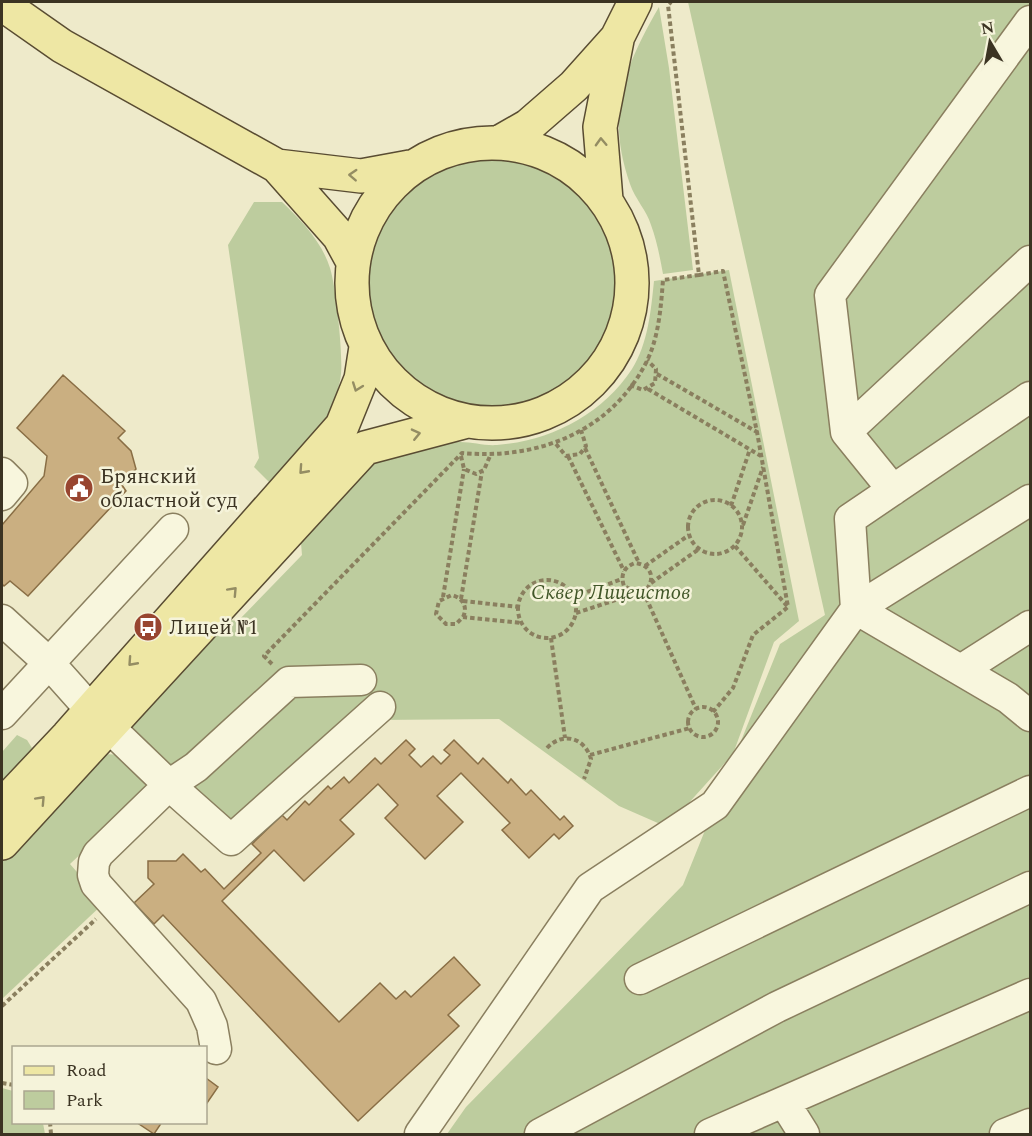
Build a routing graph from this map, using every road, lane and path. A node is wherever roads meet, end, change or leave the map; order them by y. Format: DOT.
graph roads {
  1 [pos="636,2"];
  2 [pos="670,2"];
  3 [pos="2,4"];
  4 [pos="1030,21"];
  5 [pos="617,39"];
  6 [pos="500,142"];
  7 [pos="277,166"];
  8 [pos="411,167"];
  9 [pos="606,200"];
  10 [pos="352,260"];
  11 [pos="1030,261"];
  12 [pos="699,275"];
  13 [pos="366,347"];
  14 [pos="647,360"];
  15 [pos="657,374"];
  16 [pos="630,386"];
  17 [pos="648,389"];
  18 [pos="1030,397"];
  19 [pos="467,421"];
  20 [pos="581,430"];
  21 [pos="757,432"];
  22 [pos="846,432"];
  23 [pos="354,437"];
  24 [pos="556,444"];
  25 [pos="585,448"];
  26 [pos="750,449"];
  27 [pos="461,455"];
  28 [pos="490,456"];
  29 [pos="568,456"];
  30 [pos="761,456"];
  31 [pos="763,466"];
  32 [pos="464,469"];
  33 [pos="482,471"];
  34 [pos="2,473"];
  35 [pos="893,490"];
  36 [pos="2,495"];
  37 [pos="1030,500"];
  38 [pos="731,506"];
  39 [pos="742,525"];
  40 [pos="173,529"];
  41 [pos="689,535"];
  42 [pos="735,546"];
  43 [pos="699,549"];
  44 [pos="639,563"];
  45 [pos="645,566"];
  46 [pos="624,572"];
  47 [pos="622,579"];
  48 [pos="651,582"];
  49 [pos="643,591"];
  50 [pos="637,593"];
  51 [pos="573,597"];
  52 [pos="443,598"];
  53 [pos="461,600"];
  54 [pos="519,607"];
  55 [pos="788,607"];
  56 [pos="856,609"];
  57 [pos="576,613"];
  58 [pos="463,617"];
  59 [pos="2,620"];
  60 [pos="522,623"];
  61 [pos="1030,626"];
  62 [pos="551,638"];
  63 [pos="49,663"];
  64 [pos="962,670"];
  65 [pos="361,680"];
  66 [pos="290,682"];
  67 [pos="380,707"];
  68 [pos="696,709"];
  69 [pos="713,712"];
  70 [pos="2,714"];
  71 [pos="1030,716"];
  72 [pos="99,718"];
  73 [pos="690,728"];
  74 [pos="565,738"];
  75 [pos="548,748"];
  76 [pos="590,755"];
  77 [pos="584,780"];
  78 [pos="169,785"];
  79 [pos="1030,791"];
  80 [pos="2,806"];
  81 [pos="2,843"];
  82 [pos="1030,887"];
  83 [pos="112,904"];
  84 [pos="640,979"];
  85 [pos="1030,994"];
  86 [pos="2,1006"];
  87 [pos="216,1049"];
  88 [pos="784,1102"];
  89 [pos="1030,1124"];
  90 [pos="420,1134"];
  91 [pos="540,1134"];
  92 [pos="710,1134"];
  93 [pos="804,1134"];
  94 [pos="1005,1134"];
  1 -- 5 [label="main road"];
  2 -- 12 [label="path"];
  3 -- 7 [label="main road"];
  4 -- 22 [label="street"];
  5 -- 6 [label="main road"];
  9 -- 5 [label="main road, one-way"];
  6 -- 8 [label="main road"];
  6 -- 9 [label="main road"];
  8 -- 7 [label="main road, one-way"];
  7 -- 10 [label="main road"];
  8 -- 10 [label="main road"];
  9 -- 19 [label="main road"];
  10 -- 13 [label="main road"];
  11 -- 22 [label="street"];
  12 -- 14 [label="path"];
  12 -- 21 [label="path"];
  13 -- 19 [label="main road"];
  13 -- 23 [label="main road, one-way"];
  14 -- 15 [label="path"];
  14 -- 16 [label="path"];
  15 -- 17 [label="path"];
  15 -- 21 [label="path"];
  16 -- 17 [label="path"];
  16 -- 20 [label="path"];
  17 -- 26 [label="path"];
  18 -- 35 [label="street"];
  23 -- 19 [label="main road, one-way"];
  20 -- 24 [label="path"];
  20 -- 25 [label="path"];
  21 -- 30 [label="path"];
  22 -- 35 [label="street"];
  23 -- 72 [label="main road"];
  24 -- 28 [label="path"];
  24 -- 29 [label="path"];
  25 -- 29 [label="path"];
  25 -- 44 [label="path"];
  26 -- 30 [label="path"];
  26 -- 38 [label="path"];
  27 -- 28 [label="path"];
  27 -- 32 [label="path"];
  27 -- 66 [label="path"];
  28 -- 33 [label="path"];
  29 -- 46 [label="path"];
  30 -- 31 [label="path"];
  31 -- 39 [label="path"];
  31 -- 55 [label="path"];
  32 -- 33 [label="path"];
  32 -- 52 [label="path"];
  33 -- 53 [label="path"];
  34 -- 36 [label="street"];
  35 -- 56 [label="street"];
  37 -- 56 [label="street"];
  38 -- 39 [label="path"];
  38 -- 41 [label="path"];
  39 -- 42 [label="path"];
  40 -- 63 [label="street"];
  41 -- 43 [label="path"];
  41 -- 45 [label="path"];
  42 -- 43 [label="path"];
  42 -- 55 [label="path"];
  43 -- 48 [label="path"];
  44 -- 45 [label="path"];
  44 -- 46 [label="path"];
  45 -- 48 [label="path"];
  46 -- 47 [label="path"];
  47 -- 50 [label="path"];
  47 -- 51 [label="path"];
  48 -- 49 [label="path"];
  49 -- 50 [label="path"];
  49 -- 68 [label="path"];
  50 -- 57 [label="path"];
  51 -- 54 [label="path"];
  51 -- 57 [label="path"];
  52 -- 53 [label="path"];
  52 -- 58 [label="path"];
  53 -- 54 [label="path"];
  53 -- 58 [label="path"];
  54 -- 60 [label="path"];
  55 -- 69 [label="path"];
  56 -- 64 [label="street"];
  56 -- 90 [label="street"];
  57 -- 62 [label="path"];
  58 -- 60 [label="path"];
  59 -- 63 [label="street"];
  60 -- 62 [label="path"];
  61 -- 64 [label="street"];
  62 -- 74 [label="path"];
  63 -- 70 [label="street"];
  63 -- 72 [label="street"];
  64 -- 71 [label="street"];
  65 -- 66 [label="street"];
  66 -- 78 [label="street"];
  67 -- 78 [label="street"];
  68 -- 69 [label="path"];
  68 -- 73 [label="path"];
  69 -- 73 [label="path"];
  72 -- 78 [label="street"];
  72 -- 80 [label="main road"];
  81 -- 72 [label="main road, one-way"];
  73 -- 76 [label="path"];
  74 -- 75 [label="path"];
  74 -- 76 [label="path"];
  76 -- 77 [label="path"];
  78 -- 83 [label="street"];
  79 -- 84 [label="street"];
  82 -- 91 [label="street"];
  83 -- 86 [label="path"];
  83 -- 87 [label="street"];
  85 -- 88 [label="street"];
  88 -- 92 [label="street"];
  88 -- 93 [label="street"];
  89 -- 94 [label="street"];
}
